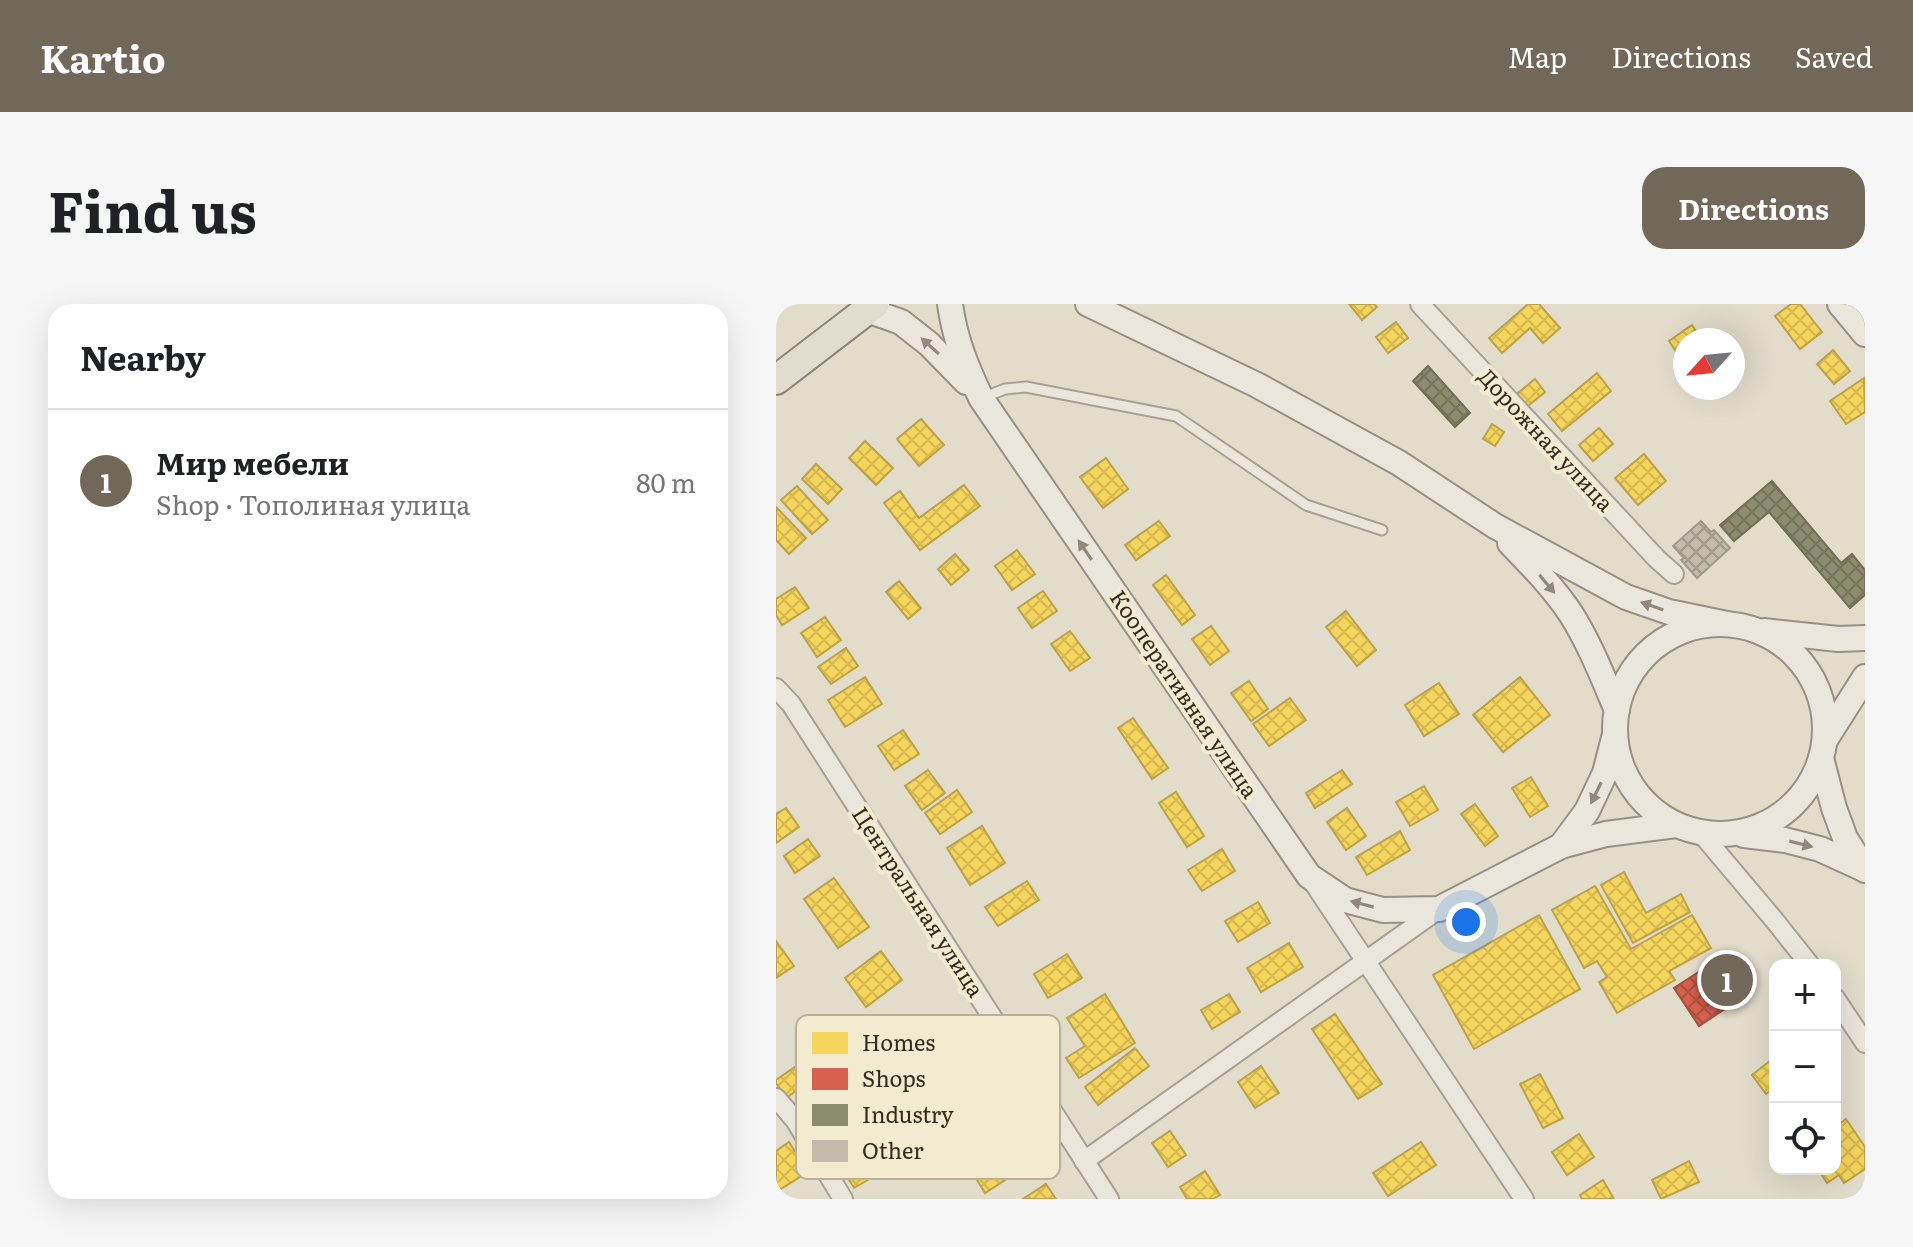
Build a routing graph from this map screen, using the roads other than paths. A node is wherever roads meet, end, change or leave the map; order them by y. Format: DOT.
graph roads {
  1 [pos="950,304"];
  2 [pos="1088,304"];
  3 [pos="1420,304"];
  4 [pos="1840,304"];
  5 [pos="871,307"];
  6 [pos="1865,334"];
  7 [pos="777,378"];
  8 [pos="981,398"];
  9 [pos="1495,526"];
  10 [pos="1382,530"];
  11 [pos="1674,574"];
  12 [pos="1727,624"];
  13 [pos="1753,629"];
  14 [pos="1865,638"];
  15 [pos="1865,677"];
  16 [pos="776,688"];
  17 [pos="1616,722"];
  18 [pos="1823,749"];
  19 [pos="1676,825"];
  20 [pos="1700,832"];
  21 [pos="1733,834"];
  22 [pos="1561,846"];
  23 [pos="1865,870"];
  24 [pos="1309,876"];
  25 [pos="1439,909"];
  26 [pos="1805,959"];
  27 [pos="1366,961"];
  28 [pos="1841,1007"];
  29 [pos="990,1015"];
  30 [pos="1865,1043"];
  31 [pos="776,1098"];
  32 [pos="796,1122"];
  33 [pos="1060,1124"];
  34 [pos="1084,1161"];
  35 [pos="831,1179"];
  36 [pos="843,1199"];
  37 [pos="1109,1199"];
  38 [pos="1524,1199"];
  1 -- 8 [label="main road, Кооперативная улица"];
  2 -- 9 [label="main road"];
  3 -- 11 [label="street, Дорожная улица"];
  4 -- 6 [label="main road"];
  5 -- 7 [label="main road"];
  8 -- 5 [label="main road, Кооперативная улица, one-way"];
  8 -- 10 [label="lane"];
  24 -- 8 [label="main road, Кооперативная улица, one-way"];
  12 -- 9 [label="main road, one-way"];
  9 -- 17 [label="main road, one-way"];
  12 -- 13 [label="main road"];
  12 -- 17 [label="main road"];
  13 -- 14 [label="main road"];
  13 -- 18 [label="main road"];
  15 -- 18 [label="main road"];
  16 -- 29 [label="street, Центральная улица"];
  17 -- 19 [label="main road"];
  17 -- 22 [label="main road, one-way"];
  18 -- 21 [label="main road"];
  18 -- 23 [label="main road"];
  19 -- 20 [label="main road"];
  19 -- 22 [label="main road"];
  20 -- 21 [label="main road"];
  20 -- 26 [label="street"];
  21 -- 23 [label="main road, one-way"];
  22 -- 25 [label="main road"];
  25 -- 24 [label="main road, Кооперативная улица, one-way"];
  24 -- 27 [label="street"];
  25 -- 27 [label="street"];
  27 -- 34 [label="street"];
  27 -- 38 [label="street"];
  28 -- 30 [label="street"];
  31 -- 32 [label="street"];
  33 -- 34 [label="street, Центральная улица"];
  34 -- 37 [label="street, Центральная улица"];
  35 -- 36 [label="street"];
}
